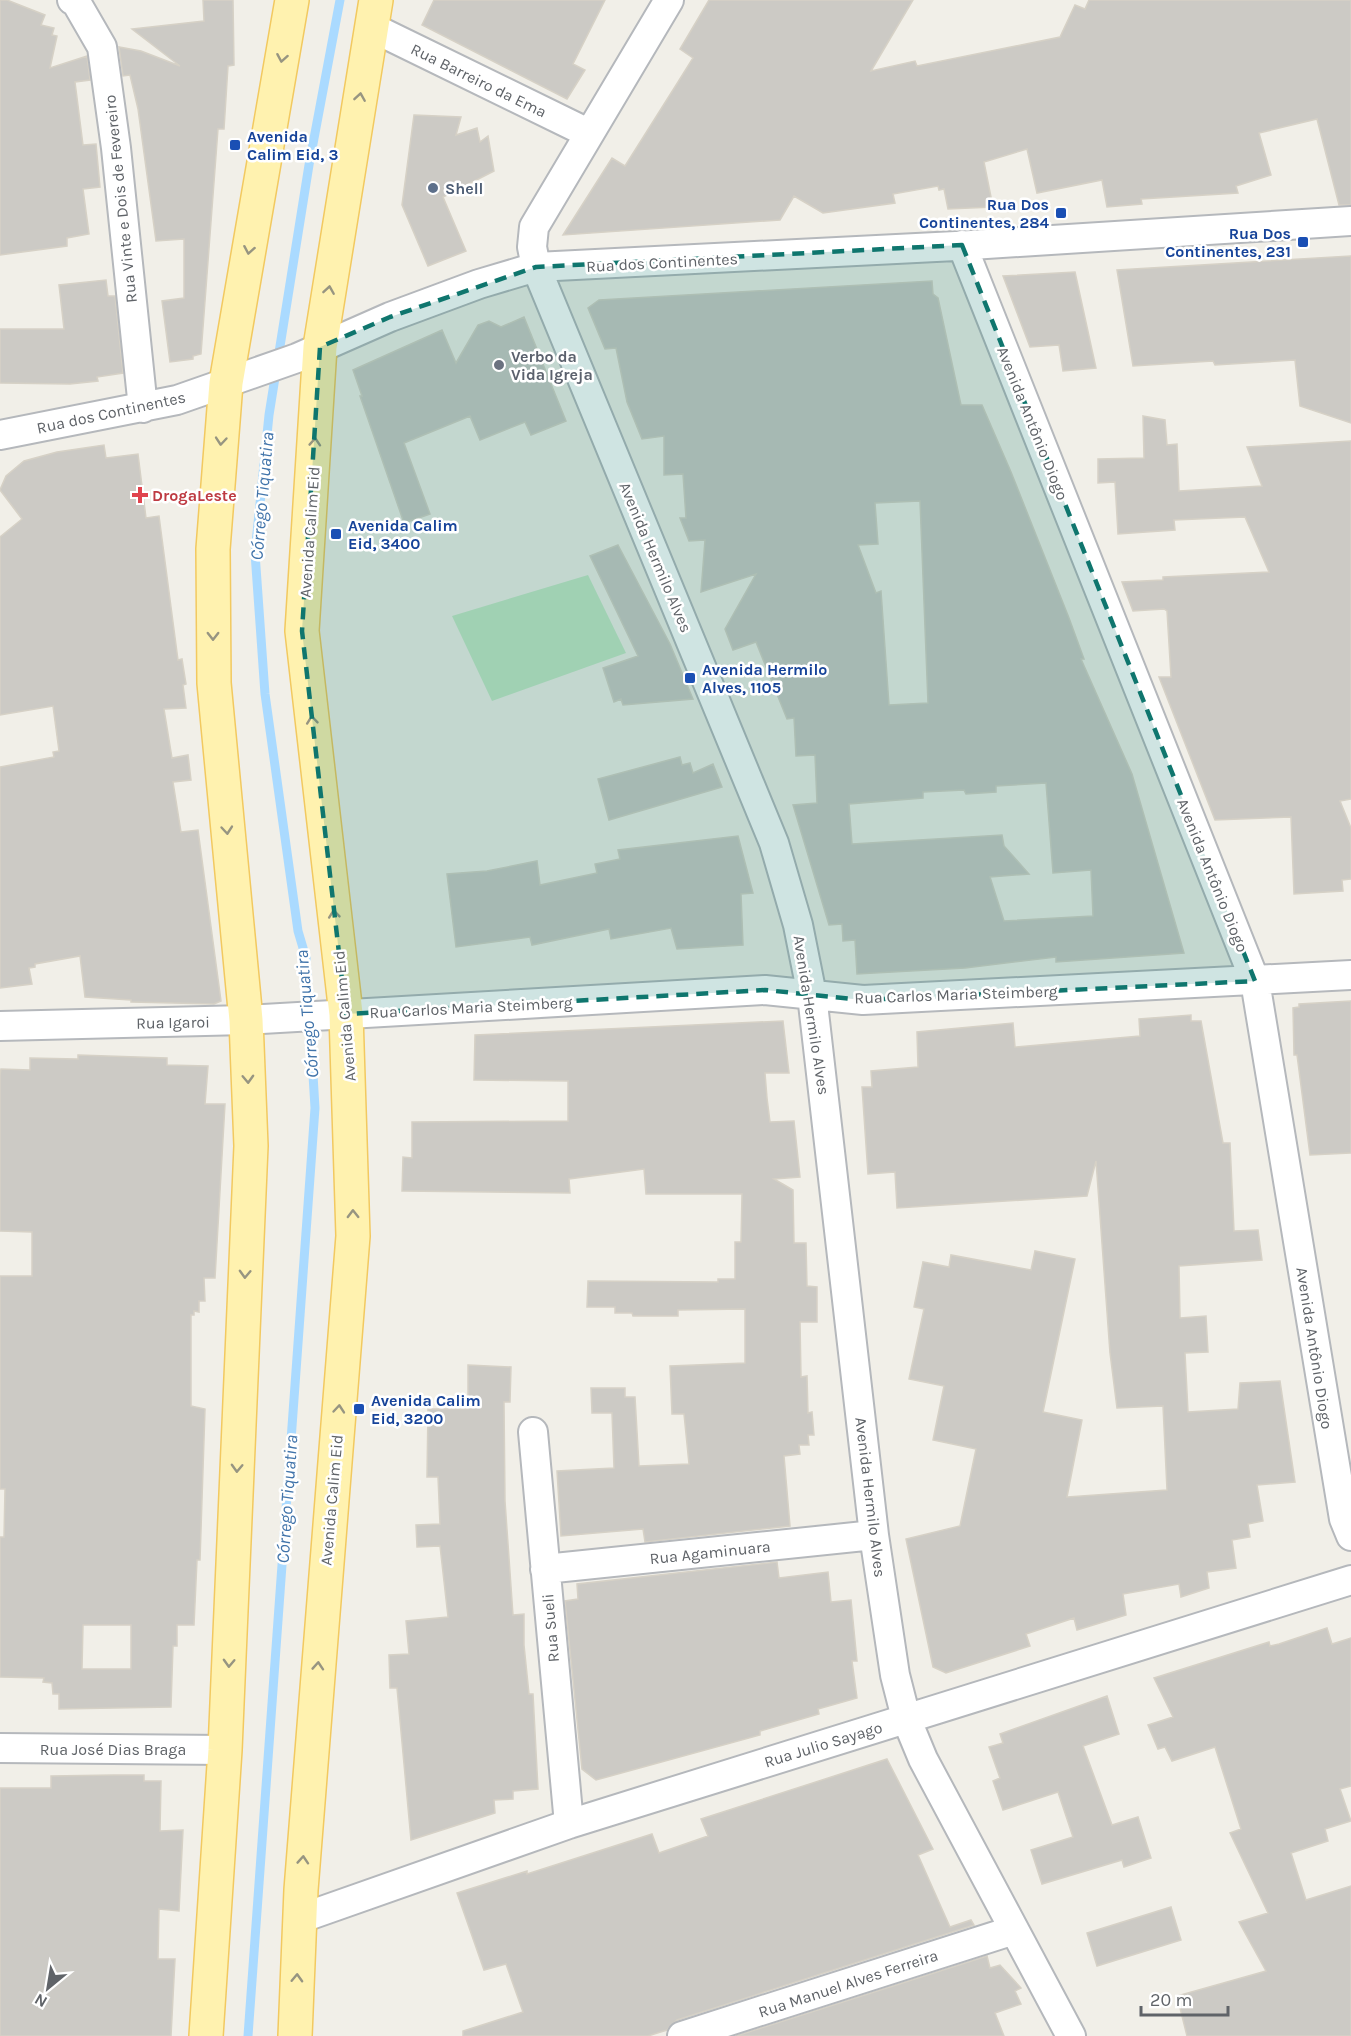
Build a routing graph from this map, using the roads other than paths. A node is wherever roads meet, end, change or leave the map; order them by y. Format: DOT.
graph roads {
  1 [pos="72,0"];
  2 [pos="292,0"];
  3 [pos="669,0"];
  4 [pos="373,14"];
  5 [pos="588,133"];
  6 [pos="1351,221"];
  7 [pos="962,245"];
  8 [pos="536,267"];
  9 [pos="309,352"];
  10 [pos="226,382"];
  11 [pos="143,408"];
  12 [pos="0,435"];
  13 [pos="1351,975"];
  14 [pos="1255,981"];
  15 [pos="812,995"];
  16 [pos="337,1014"];
  17 [pos="246,1020"];
  18 [pos="0,1026"];
  19 [pos="533,1432"];
  20 [pos="874,1535"];
  21 [pos="1351,1536"];
  22 [pos="545,1569"];
  23 [pos="1351,1580"];
  24 [pos="906,1718"];
  25 [pos="0,1748"];
  26 [pos="225,1750"];
  27 [pos="568,1824"];
  28 [pos="299,1919"];
  29 [pos="1014,1930"];
  30 [pos="206,2036"];
  31 [pos="295,2036"];
  32 [pos="682,2036"];
  33 [pos="1071,2036"];
  1 -- 11 [label="street, Rua Vinte e Dois de Fevereiro"];
  2 -- 10 [label="main road, one-way"];
  3 -- 5 [label="street, Avenida Hermilo Alves"];
  4 -- 5 [label="street, Rua Barreiro da Ema"];
  9 -- 4 [label="main road, Avenida Calim Eid, one-way"];
  5 -- 8 [label="street, Avenida Hermilo Alves"];
  6 -- 7 [label="street, Rua dos Continentes"];
  7 -- 8 [label="street, Rua dos Continentes"];
  7 -- 14 [label="street, Avenida Antônio Diogo"];
  8 -- 9 [label="street, Rua dos Continentes"];
  8 -- 15 [label="street, Avenida Hermilo Alves"];
  9 -- 10 [label="street, Rua dos Continentes"];
  16 -- 9 [label="main road, Avenida Calim Eid, one-way"];
  10 -- 11 [label="street, Rua dos Continentes"];
  10 -- 17 [label="main road, one-way"];
  11 -- 12 [label="street, Rua dos Continentes"];
  13 -- 14 [label="street, Rua Carlos Maria Steimberg"];
  14 -- 15 [label="street, Rua Carlos Maria Steimberg"];
  14 -- 21 [label="street, Avenida Antônio Diogo"];
  15 -- 16 [label="street, Rua Carlos Maria Steimberg"];
  15 -- 20 [label="street, Avenida Hermilo Alves"];
  16 -- 17 [label="street, Rua Igaroi"];
  28 -- 16 [label="main road, Avenida Calim Eid, one-way"];
  17 -- 18 [label="street, Rua Igaroi"];
  17 -- 26 [label="main road, one-way"];
  19 -- 22 [label="street, Rua Sueli"];
  20 -- 22 [label="street, Rua Agaminuara"];
  20 -- 24 [label="street, Avenida Hermilo Alves"];
  22 -- 27 [label="street, Rua Sueli"];
  23 -- 24 [label="street, Rua Julio Sayago"];
  24 -- 27 [label="street, Rua Julio Sayago"];
  24 -- 29 [label="street, Avenida Hermilo Alves"];
  25 -- 26 [label="street, Rua José Dias Braga"];
  26 -- 30 [label="main road"];
  27 -- 28 [label="street, Rua Julio Sayago"];
  31 -- 28 [label="main road, Avenida Calim Eid, one-way"];
  29 -- 32 [label="street, Rua Manuel Alves Ferreira"];
  29 -- 33 [label="street, Avenida Hermilo Alves"];
}
